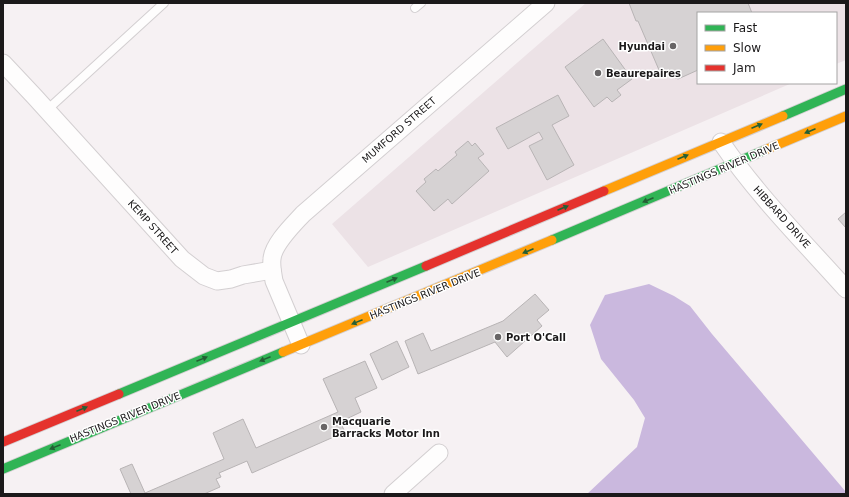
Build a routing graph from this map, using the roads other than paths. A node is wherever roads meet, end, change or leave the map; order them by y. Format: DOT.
graph roads {
  1 [pos="164,3"];
  2 [pos="546,3"];
  3 [pos="3,63"];
  4 [pos="846,89"];
  5 [pos="47,110"];
  6 [pos="846,116"];
  7 [pos="721,142"];
  8 [pos="736,163"];
  9 [pos="272,270"];
  10 [pos="846,290"];
  11 [pos="292,322"];
  12 [pos="301,345"];
  13 [pos="4,438"];
  14 [pos="439,452"];
  15 [pos="3,469"];
  16 [pos="393,494"];
  1 -- 5 [label="lane"];
  2 -- 9 [label="street, MUMFORD STREET"];
  3 -- 5 [label="street, KEMP STREET"];
  7 -- 4 [label="main road, one-way"];
  5 -- 9 [label="street, KEMP STREET"];
  6 -- 8 [label="main road, HASTINGS RIVER DRIVE, one-way"];
  7 -- 8 [label="street, HIBBARD DRIVE"];
  11 -- 7 [label="main road, one-way"];
  8 -- 10 [label="street, HIBBARD DRIVE"];
  8 -- 12 [label="main road, HASTINGS RIVER DRIVE, one-way"];
  9 -- 11 [label="street"];
  11 -- 12 [label="street"];
  13 -- 11 [label="main road, one-way"];
  12 -- 15 [label="main road, HASTINGS RIVER DRIVE, one-way"];
  14 -- 16 [label="street"];
}
